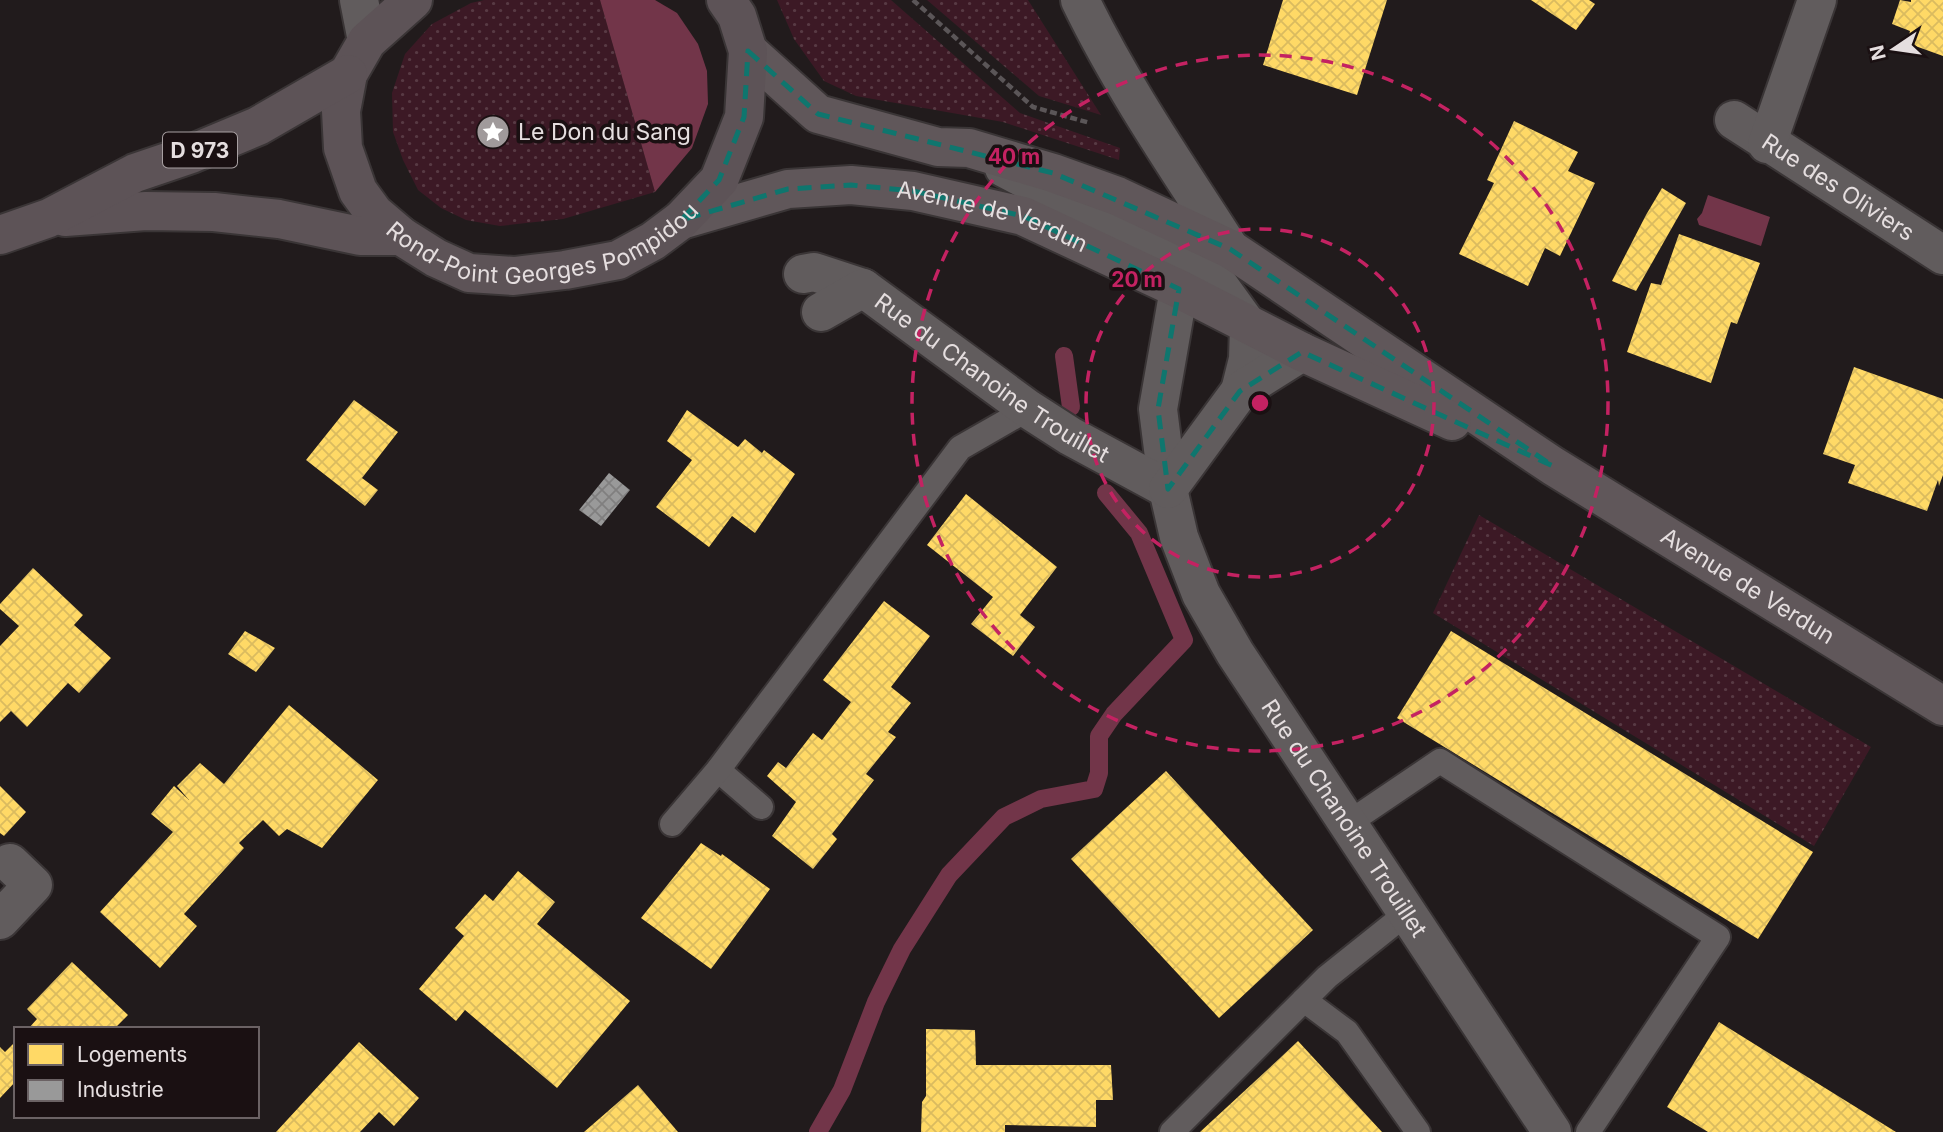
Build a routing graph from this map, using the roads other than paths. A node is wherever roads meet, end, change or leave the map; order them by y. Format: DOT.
graph roads {
  1 [pos="359,0"];
  2 [pos="413,0"];
  3 [pos="726,0"];
  4 [pos="1080,0"];
  5 [pos="1816,0"];
  6 [pos="367,41"];
  7 [pos="748,51"];
  8 [pos="348,75"];
  9 [pos="1734,120"];
  10 [pos="1767,144"];
  11 [pos="969,148"];
  12 [pos="48,218"];
  13 [pos="681,220"];
  14 [pos="0,235"];
  15 [pos="401,236"];
  16 [pos="1230,249"];
  17 [pos="1943,255"];
  18 [pos="803,274"];
  19 [pos="863,288"];
  20 [pos="1180,289"];
  21 [pos="821,312"];
  22 [pos="1248,327"];
  23 [pos="1302,352"];
  24 [pos="1240,391"];
  25 [pos="1028,409"];
  26 [pos="1553,466"];
  27 [pos="1168,489"];
  28 [pos="1943,706"];
  29 [pos="718,770"];
  30 [pos="761,807"];
  31 [pos="672,824"];
  32 [pos="1347,824"];
  33 [pos="10,863"];
  34 [pos="1407,913"];
  35 [pos="0,920"];
  36 [pos="1304,1000"];
  37 [pos="1172,1132"];
  38 [pos="1418,1132"];
  39 [pos="1552,1132"];
  40 [pos="1588,1132"];
  1 -- 6 [label="street"];
  2 -- 6 [label="main road, Rond-Point Georges Pompidou"];
  3 -- 7 [label="main road, Rond-Point Georges Pompidou"];
  4 -- 16 [label="street"];
  5 -- 10 [label="street"];
  6 -- 8 [label="main road, Rond-Point Georges Pompidou"];
  7 -- 11 [label="main road, Avenue de Verdun"];
  7 -- 13 [label="main road, Rond-Point Georges Pompidou"];
  8 -- 12 [label="main road, D 973"];
  8 -- 15 [label="main road, Rond-Point Georges Pompidou"];
  9 -- 10 [label="street, Rue des Oliviers"];
  10 -- 17 [label="street, Rue des Oliviers"];
  11 -- 16 [label="main road, Avenue de Verdun"];
  11 -- 22 [label="street"];
  12 -- 14 [label="main road, D 973"];
  12 -- 15 [label="main road, D 973"];
  13 -- 15 [label="main road, Rond-Point Georges Pompidou"];
  13 -- 20 [label="main road, Avenue de Verdun"];
  16 -- 26 [label="main road, Avenue de Verdun"];
  18 -- 19 [label="street"];
  19 -- 21 [label="street, Rue du Chanoine Trouillet"];
  19 -- 25 [label="street, Rue du Chanoine Trouillet"];
  20 -- 22 [label="main road, Avenue de Verdun"];
  20 -- 27 [label="street, Rue du Chanoine Trouillet"];
  22 -- 23 [label="main road, Avenue de Verdun"];
  22 -- 24 [label="street"];
  23 -- 24 [label="street"];
  23 -- 26 [label="main road, Avenue de Verdun"];
  24 -- 27 [label="street"];
  25 -- 27 [label="street, Rue du Chanoine Trouillet"];
  25 -- 29 [label="lane"];
  26 -- 28 [label="main road, Avenue de Verdun"];
  27 -- 32 [label="street, Rue du Chanoine Trouillet"];
  29 -- 30 [label="lane"];
  29 -- 31 [label="lane"];
  32 -- 34 [label="street, Rue du Chanoine Trouillet"];
  32 -- 40 [label="lane"];
  33 -- 35 [label="street"];
  34 -- 36 [label="lane"];
  34 -- 39 [label="street, Rue du Chanoine Trouillet"];
  36 -- 37 [label="lane"];
  36 -- 38 [label="lane"];
}
